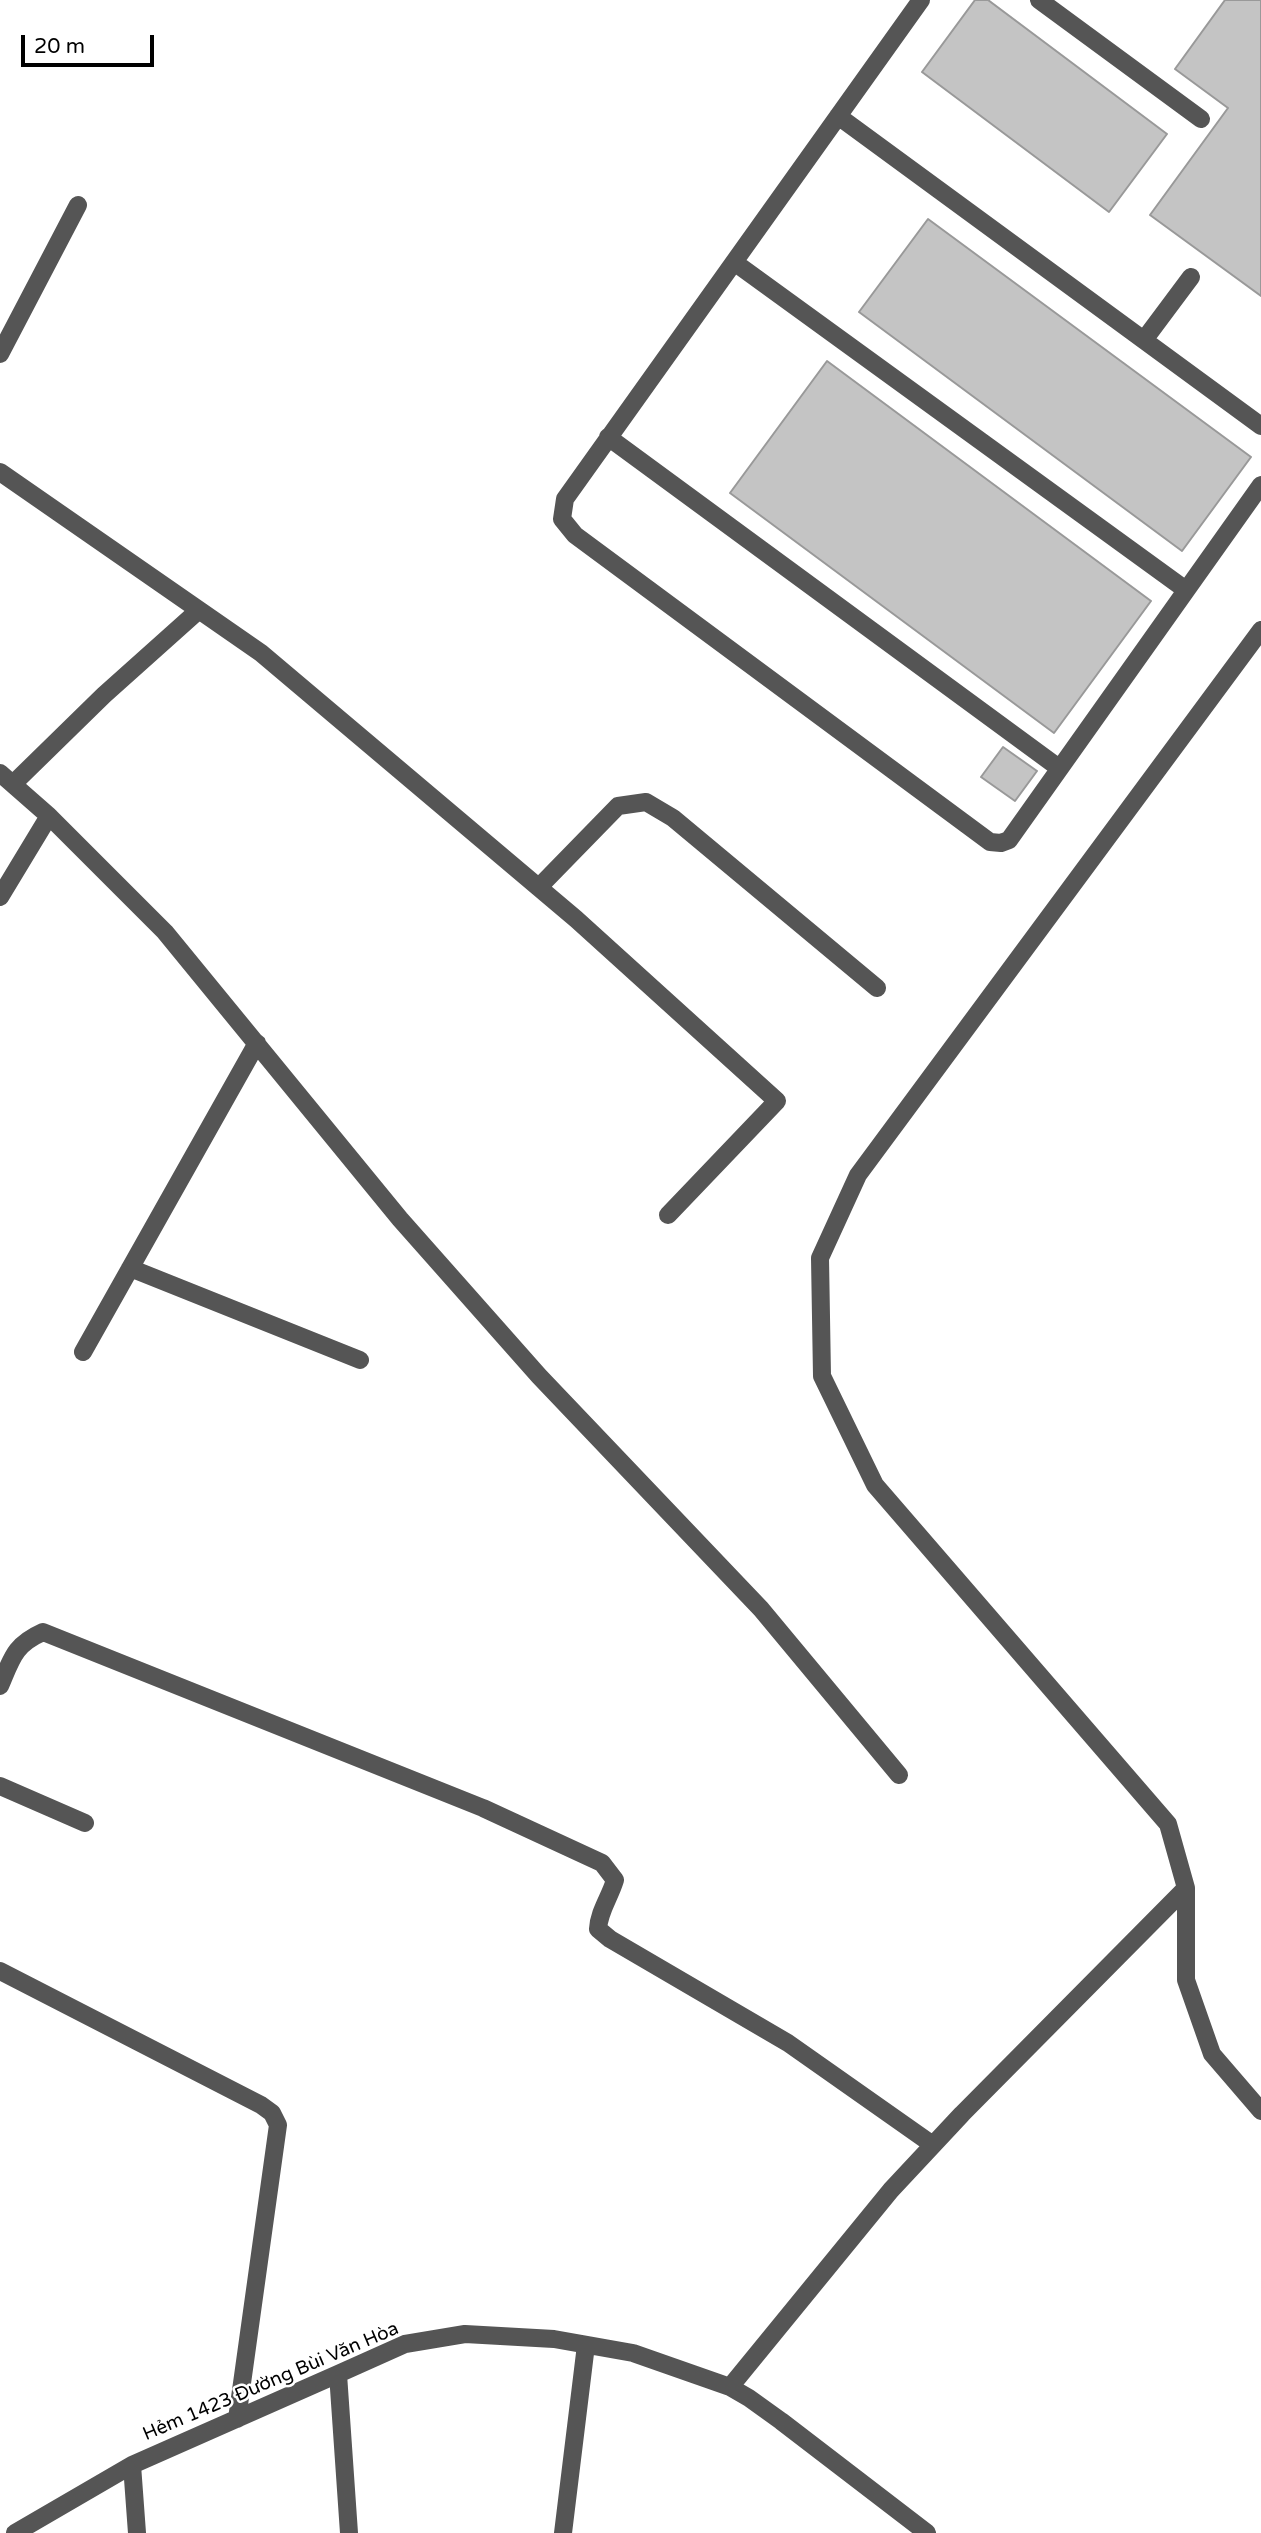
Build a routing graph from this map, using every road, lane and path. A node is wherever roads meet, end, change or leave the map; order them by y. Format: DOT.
graph roads {
  1 [pos="921,0"];
  2 [pos="1039,0"];
  3 [pos="838,116"];
  4 [pos="1201,119"];
  5 [pos="78,205"];
  6 [pos="734,262"];
  7 [pos="1191,277"];
  8 [pos="1144,340"];
  9 [pos="0,354"];
  10 [pos="1261,426"];
  11 [pos="608,437"];
  12 [pos="0,472"];
  13 [pos="1261,485"];
  14 [pos="1186,590"];
  15 [pos="199,610"];
  16 [pos="1261,630"];
  17 [pos="1059,768"];
  18 [pos="6,779"];
  19 [pos="49,816"];
  20 [pos="539,887"];
  21 [pos="0,897"];
  22 [pos="877,988"];
  23 [pos="257,1043"];
  24 [pos="668,1216"];
  25 [pos="130,1268"];
  26 [pos="83,1352"];
  27 [pos="360,1360"];
  28 [pos="0,1686"];
  29 [pos="899,1775"];
  30 [pos="0,1786"];
  31 [pos="85,1823"];
  32 [pos="1186,1888"];
  33 [pos="0,1971"];
  34 [pos="1261,2111"];
  35 [pos="933,2146"];
  36 [pos="586,2345"];
  37 [pos="338,2374"];
  38 [pos="730,2387"];
  39 [pos="237,2419"];
  40 [pos="132,2465"];
  41 [pos="15,2533"];
  42 [pos="137,2533"];
  43 [pos="349,2533"];
  44 [pos="563,2533"];
  45 [pos="927,2533"];
  1 -- 3 [label="street"];
  2 -- 4 [label="street"];
  3 -- 6 [label="street"];
  3 -- 8 [label="street"];
  5 -- 9 [label="street"];
  6 -- 11 [label="street"];
  6 -- 14 [label="street"];
  7 -- 8 [label="street"];
  8 -- 10 [label="street"];
  11 -- 17 [label="street"];
  11 -- 17 [label="street"];
  12 -- 15 [label="street"];
  13 -- 14 [label="street"];
  14 -- 17 [label="street"];
  15 -- 18 [label="street"];
  15 -- 20 [label="street"];
  16 -- 32 [label="street"];
  18 -- 19 [label="street"];
  19 -- 21 [label="street"];
  19 -- 23 [label="street"];
  20 -- 22 [label="street"];
  20 -- 24 [label="street"];
  23 -- 25 [label="street"];
  23 -- 29 [label="street"];
  25 -- 26 [label="street"];
  25 -- 27 [label="street"];
  28 -- 35 [label="street"];
  30 -- 31 [label="street"];
  32 -- 34 [label="street"];
  32 -- 35 [label="street"];
  33 -- 39 [label="street"];
  35 -- 38 [label="street"];
  36 -- 37 [label="street, Hẻm 1423 Đường Bùi Văn Hòa"];
  36 -- 38 [label="street, Hẻm 1423 Đường Bùi Văn Hòa"];
  36 -- 44 [label="street"];
  37 -- 39 [label="street, Hẻm 1423 Đường Bùi Văn Hòa"];
  37 -- 43 [label="street"];
  38 -- 45 [label="street, Hẻm 1423 Đường Bùi Văn Hòa"];
  39 -- 40 [label="street, Hẻm 1423 Đường Bùi Văn Hòa"];
  40 -- 41 [label="street, Hẻm 1423 Đường Bùi Văn Hòa"];
  40 -- 42 [label="street"];
}
